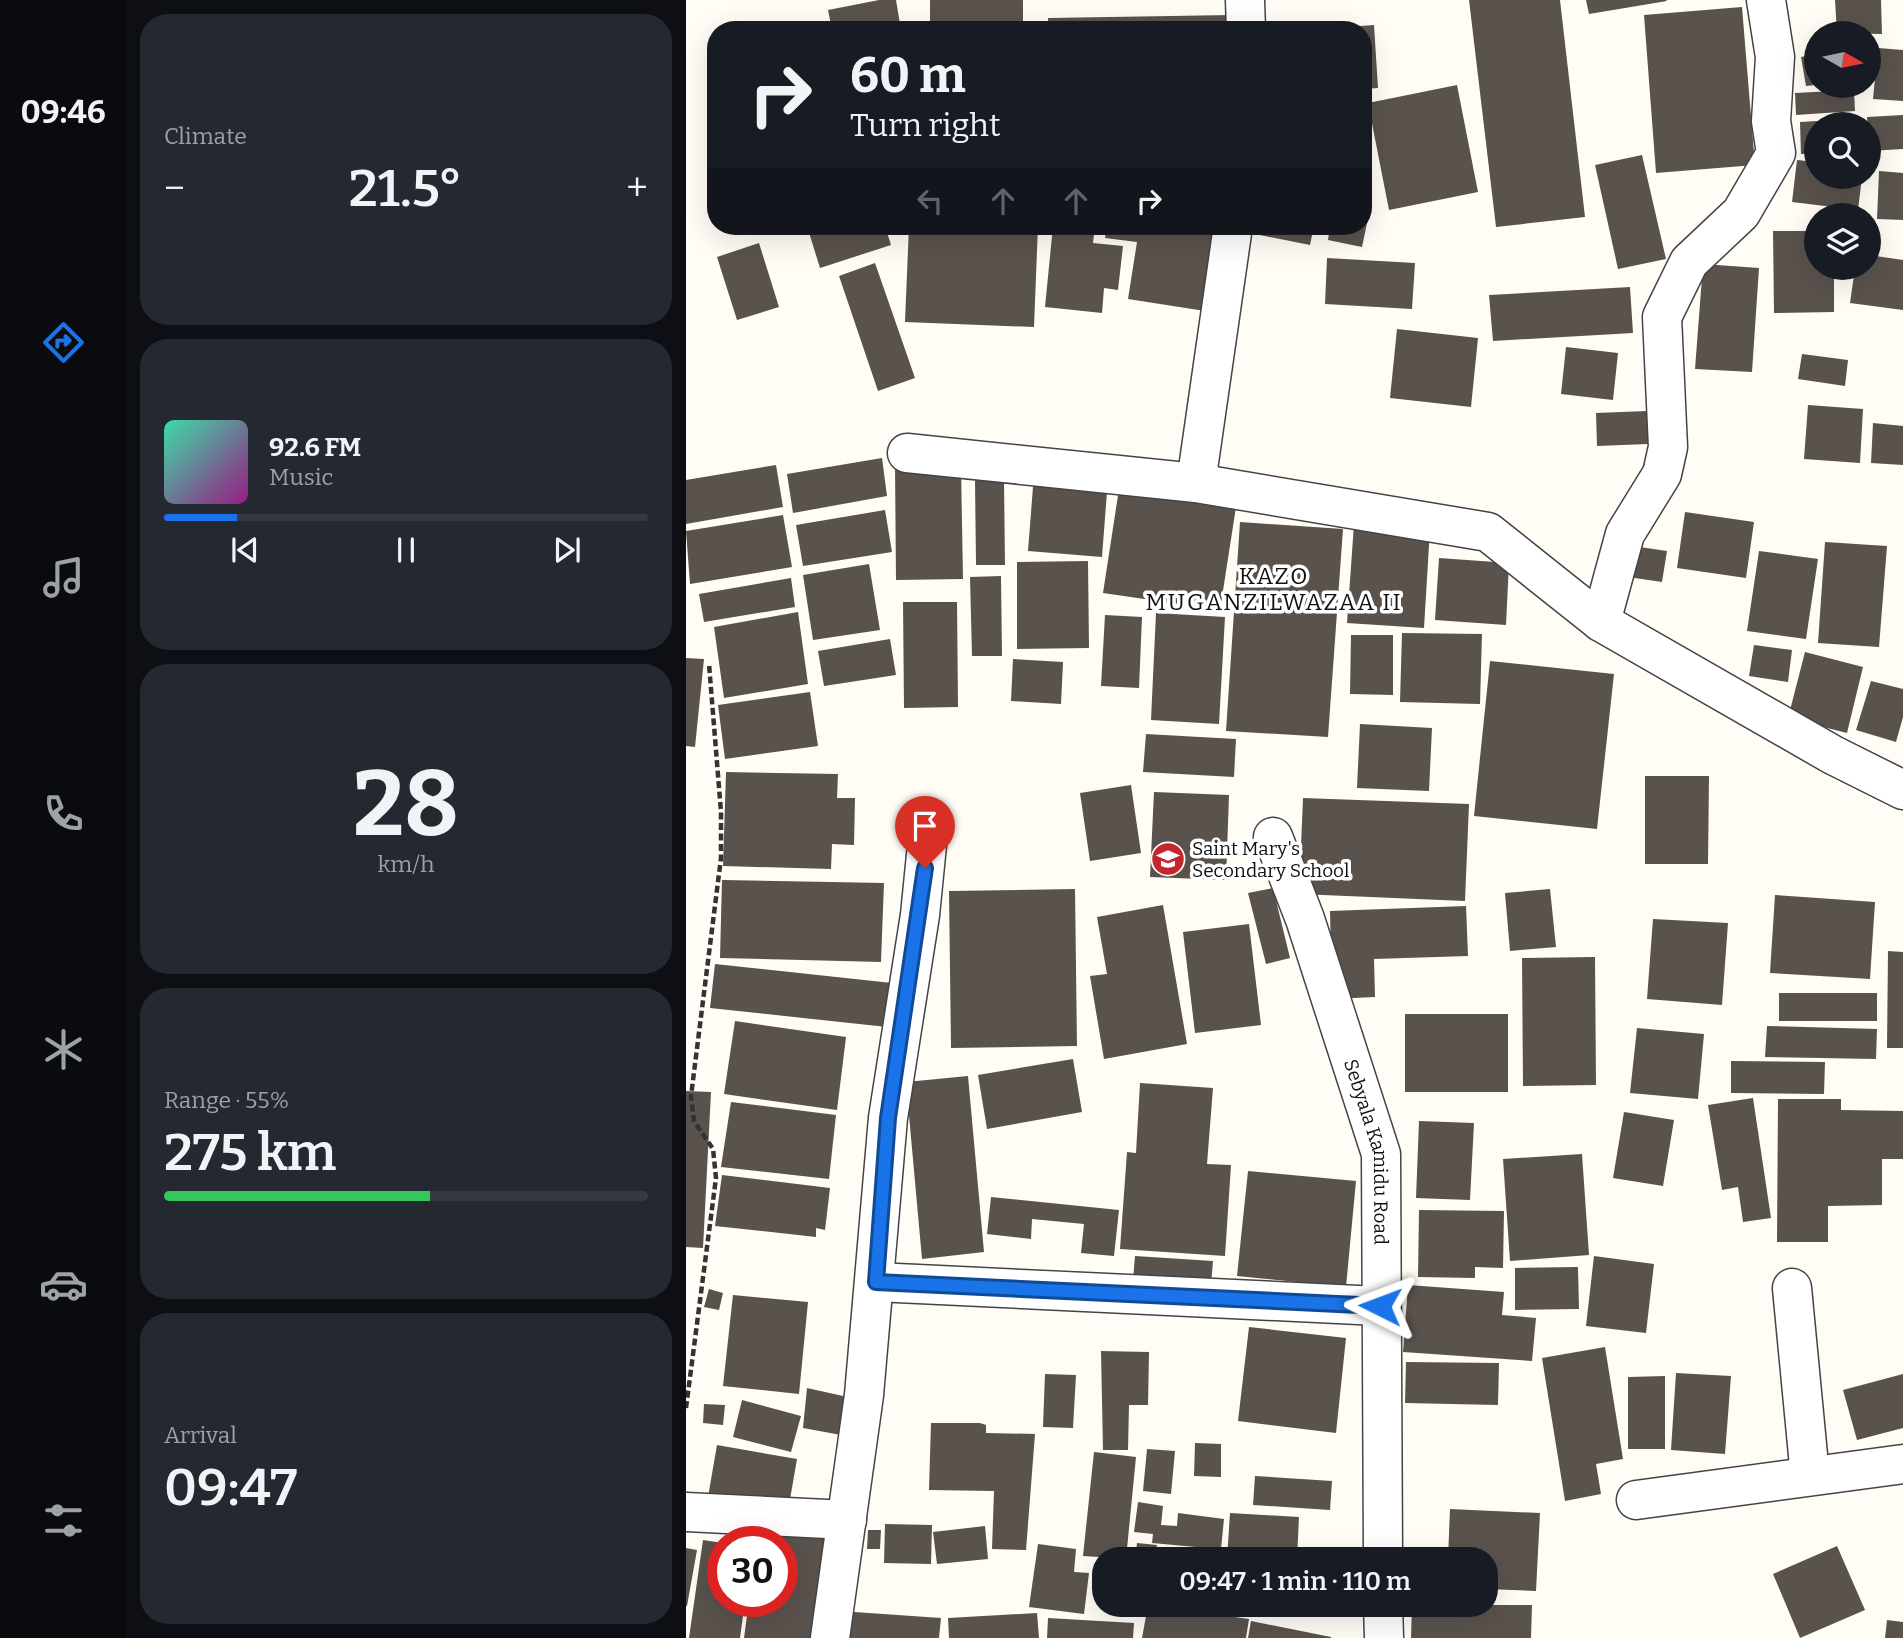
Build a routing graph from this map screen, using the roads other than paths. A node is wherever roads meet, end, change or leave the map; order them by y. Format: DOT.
graph roads {
  1 [pos="1245,0"];
  2 [pos="1766,0"];
  3 [pos="1246,21"];
  4 [pos="1232,235"];
  5 [pos="907,453"];
  6 [pos="1196,482"];
  7 [pos="1601,622"];
  8 [pos="1903,790"];
  9 [pos="1273,837"];
  10 [pos="927,845"];
  11 [pos="876,1282"];
  12 [pos="1792,1288"];
  13 [pos="1380,1306"];
  14 [pos="1903,1464"];
  15 [pos="1810,1476"];
  16 [pos="1636,1500"];
  17 [pos="686,1511"];
  18 [pos="847,1520"];
  19 [pos="1383,1547"];
  20 [pos="1383,1617"];
  21 [pos="830,1638"];
  22 [pos="1384,1638"];
  1 -- 3 [label="street"];
  2 -- 7 [label="street"];
  4 -- 6 [label="street"];
  5 -- 6 [label="street"];
  6 -- 7 [label="street"];
  7 -- 8 [label="street"];
  9 -- 13 [label="street, Sebyala Kamidu Road"];
  10 -- 11 [label="street"];
  11 -- 13 [label="street"];
  11 -- 18 [label="street"];
  12 -- 15 [label="street"];
  13 -- 19 [label="street, Sebyala Kamidu Road"];
  14 -- 15 [label="street"];
  15 -- 16 [label="street"];
  17 -- 18 [label="street"];
  18 -- 21 [label="street"];
  20 -- 22 [label="street"];
}
